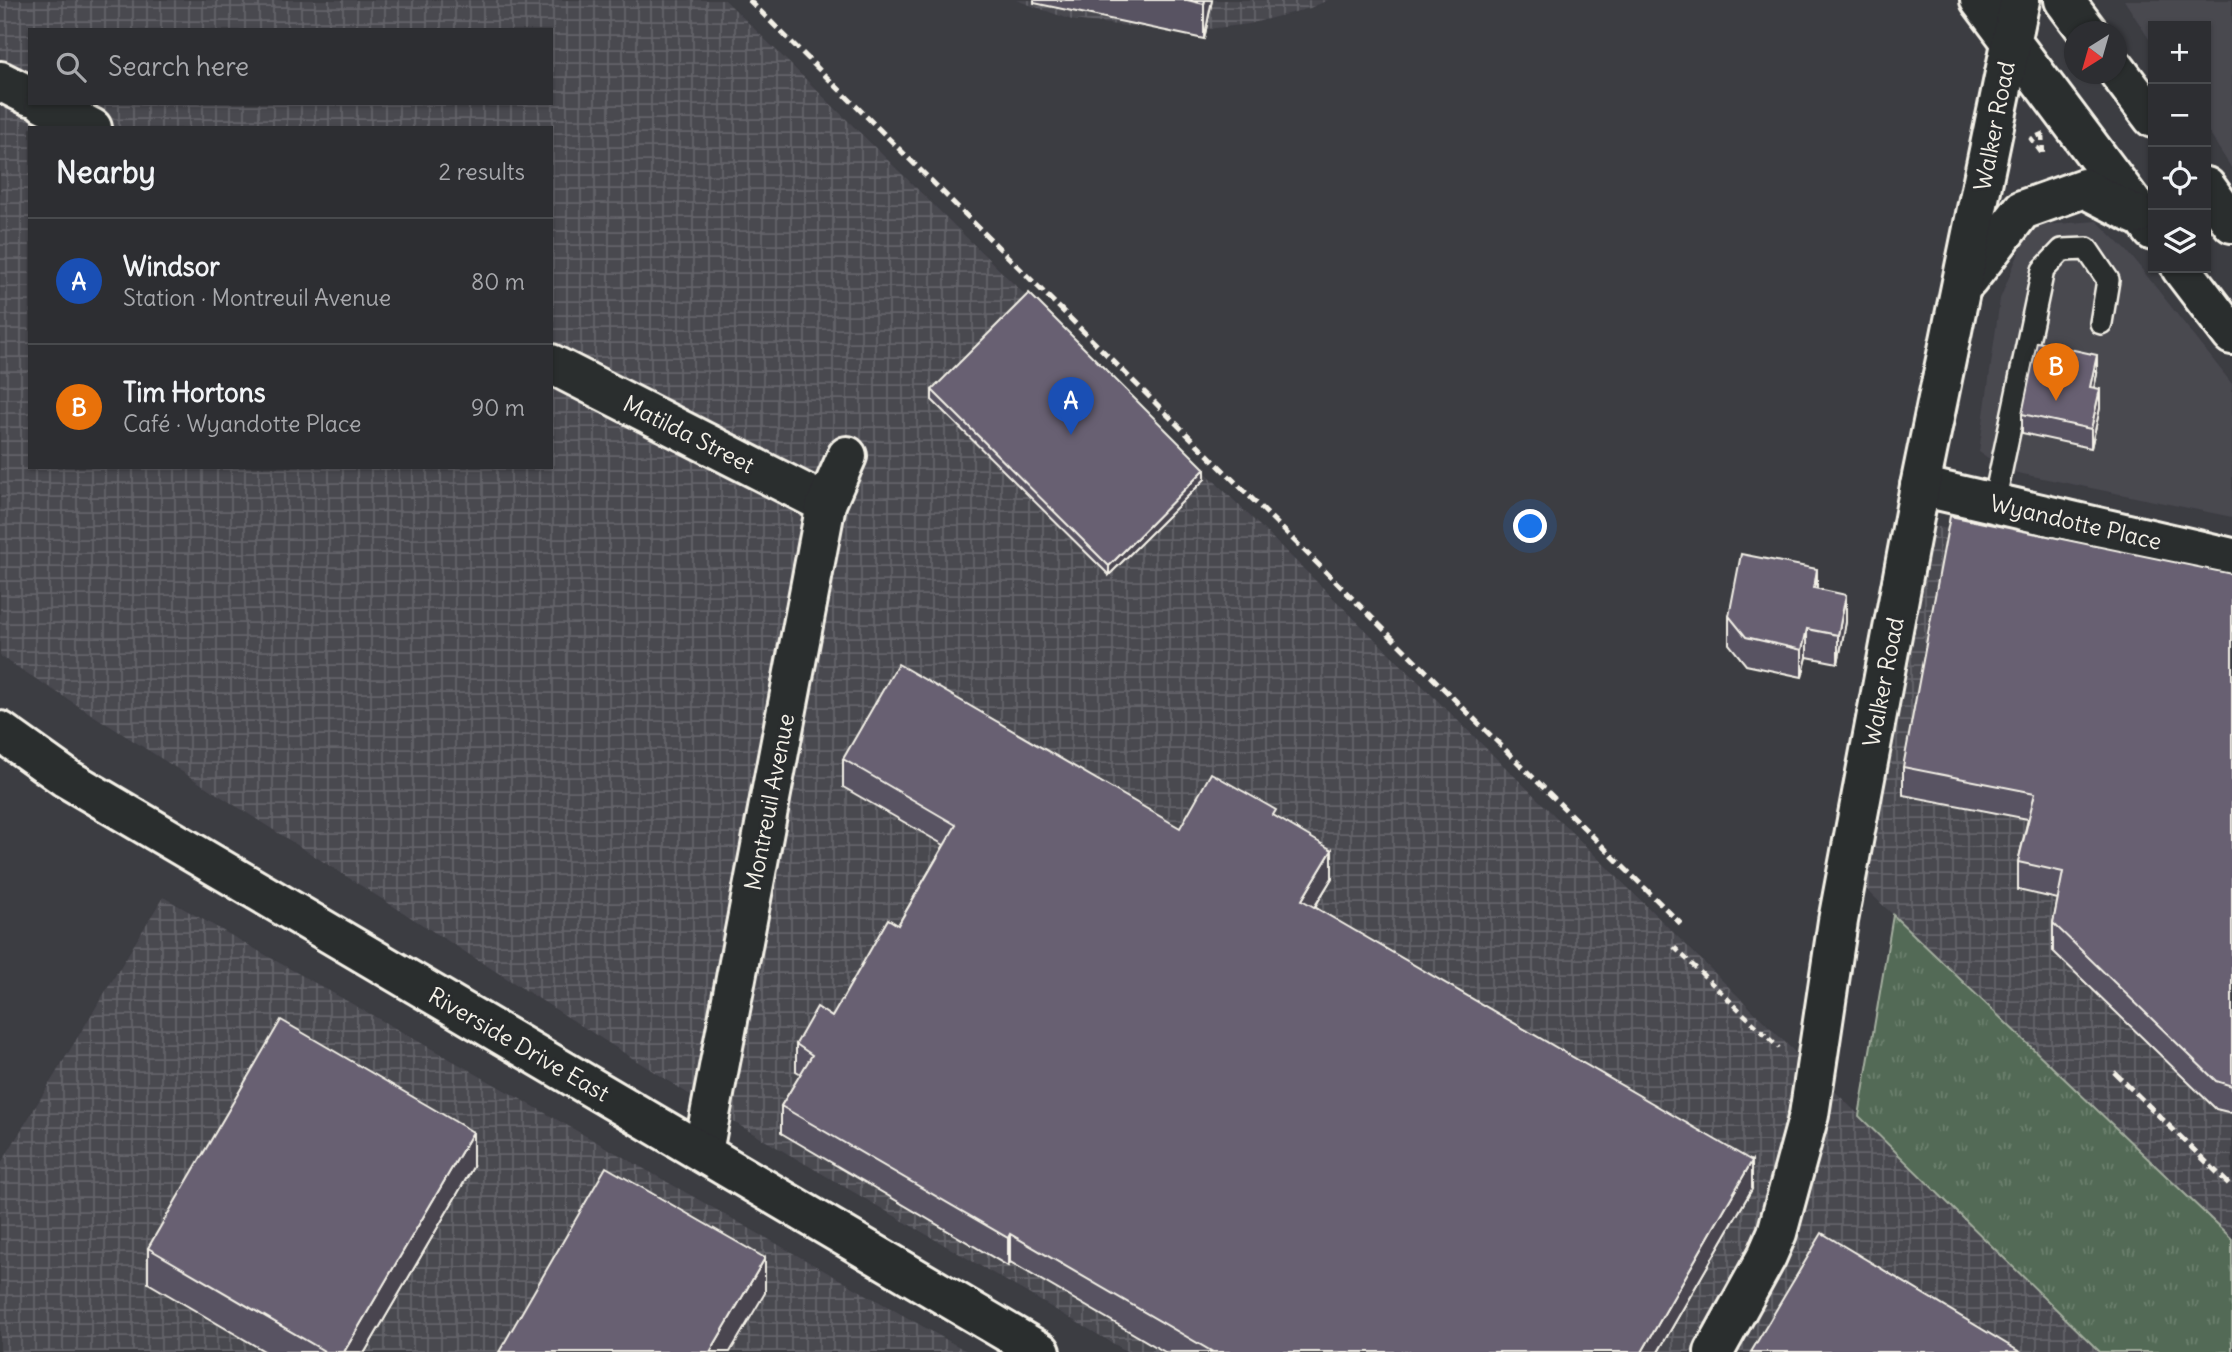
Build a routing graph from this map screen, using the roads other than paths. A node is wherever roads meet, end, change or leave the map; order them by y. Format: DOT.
graph roads {
  1 [pos="1980,0"];
  2 [pos="2020,0"];
  3 [pos="2064,0"];
  4 [pos="2080,21"];
  5 [pos="2011,41"];
  6 [pos="0,81"];
  7 [pos="2127,84"];
  8 [pos="28,95"];
  9 [pos="48,105"];
  10 [pos="2148,111"];
  11 [pos="88,126"];
  12 [pos="2211,194"];
  13 [pos="2232,223"];
  14 [pos="2148,224"];
  15 [pos="2148,224"];
  16 [pos="2185,273"];
  17 [pos="1962,287"];
  18 [pos="2101,323"];
  19 [pos="2232,335"];
  20 [pos="553,364"];
  21 [pos="847,456"];
  22 [pos="1920,486"];
  23 [pos="1994,503"];
  24 [pos="826,504"];
  25 [pos="2232,558"];
  26 [pos="0,731"];
  27 [pos="703,1152"];
  28 [pos="1041,1352"];
  29 [pos="1714,1352"];
  1 -- 5 [label="main road"];
  2 -- 5 [label="main road, Walker Road"];
  3 -- 4 [label="main road"];
  5 -- 14 [label="main road"];
  5 -- 17 [label="main road, Walker Road"];
  6 -- 8 [label="main road"];
  7 -- 10 [label="main road"];
  9 -- 11 [label="main road"];
  12 -- 13 [label="main road"];
  15 -- 17 [label="main road"];
  16 -- 19 [label="main road"];
  17 -- 22 [label="main road, Walker Road"];
  18 -- 23 [label="lane"];
  20 -- 24 [label="main road, Matilda Street"];
  21 -- 24 [label="main road, Montreuil Avenue"];
  22 -- 23 [label="main road, Wyandotte Place"];
  22 -- 29 [label="main road, Walker Road"];
  23 -- 25 [label="main road, Wyandotte Place"];
  24 -- 27 [label="main road, Montreuil Avenue"];
  26 -- 27 [label="main road, Riverside Drive East"];
  27 -- 28 [label="main road, Riverside Drive East"];
}
